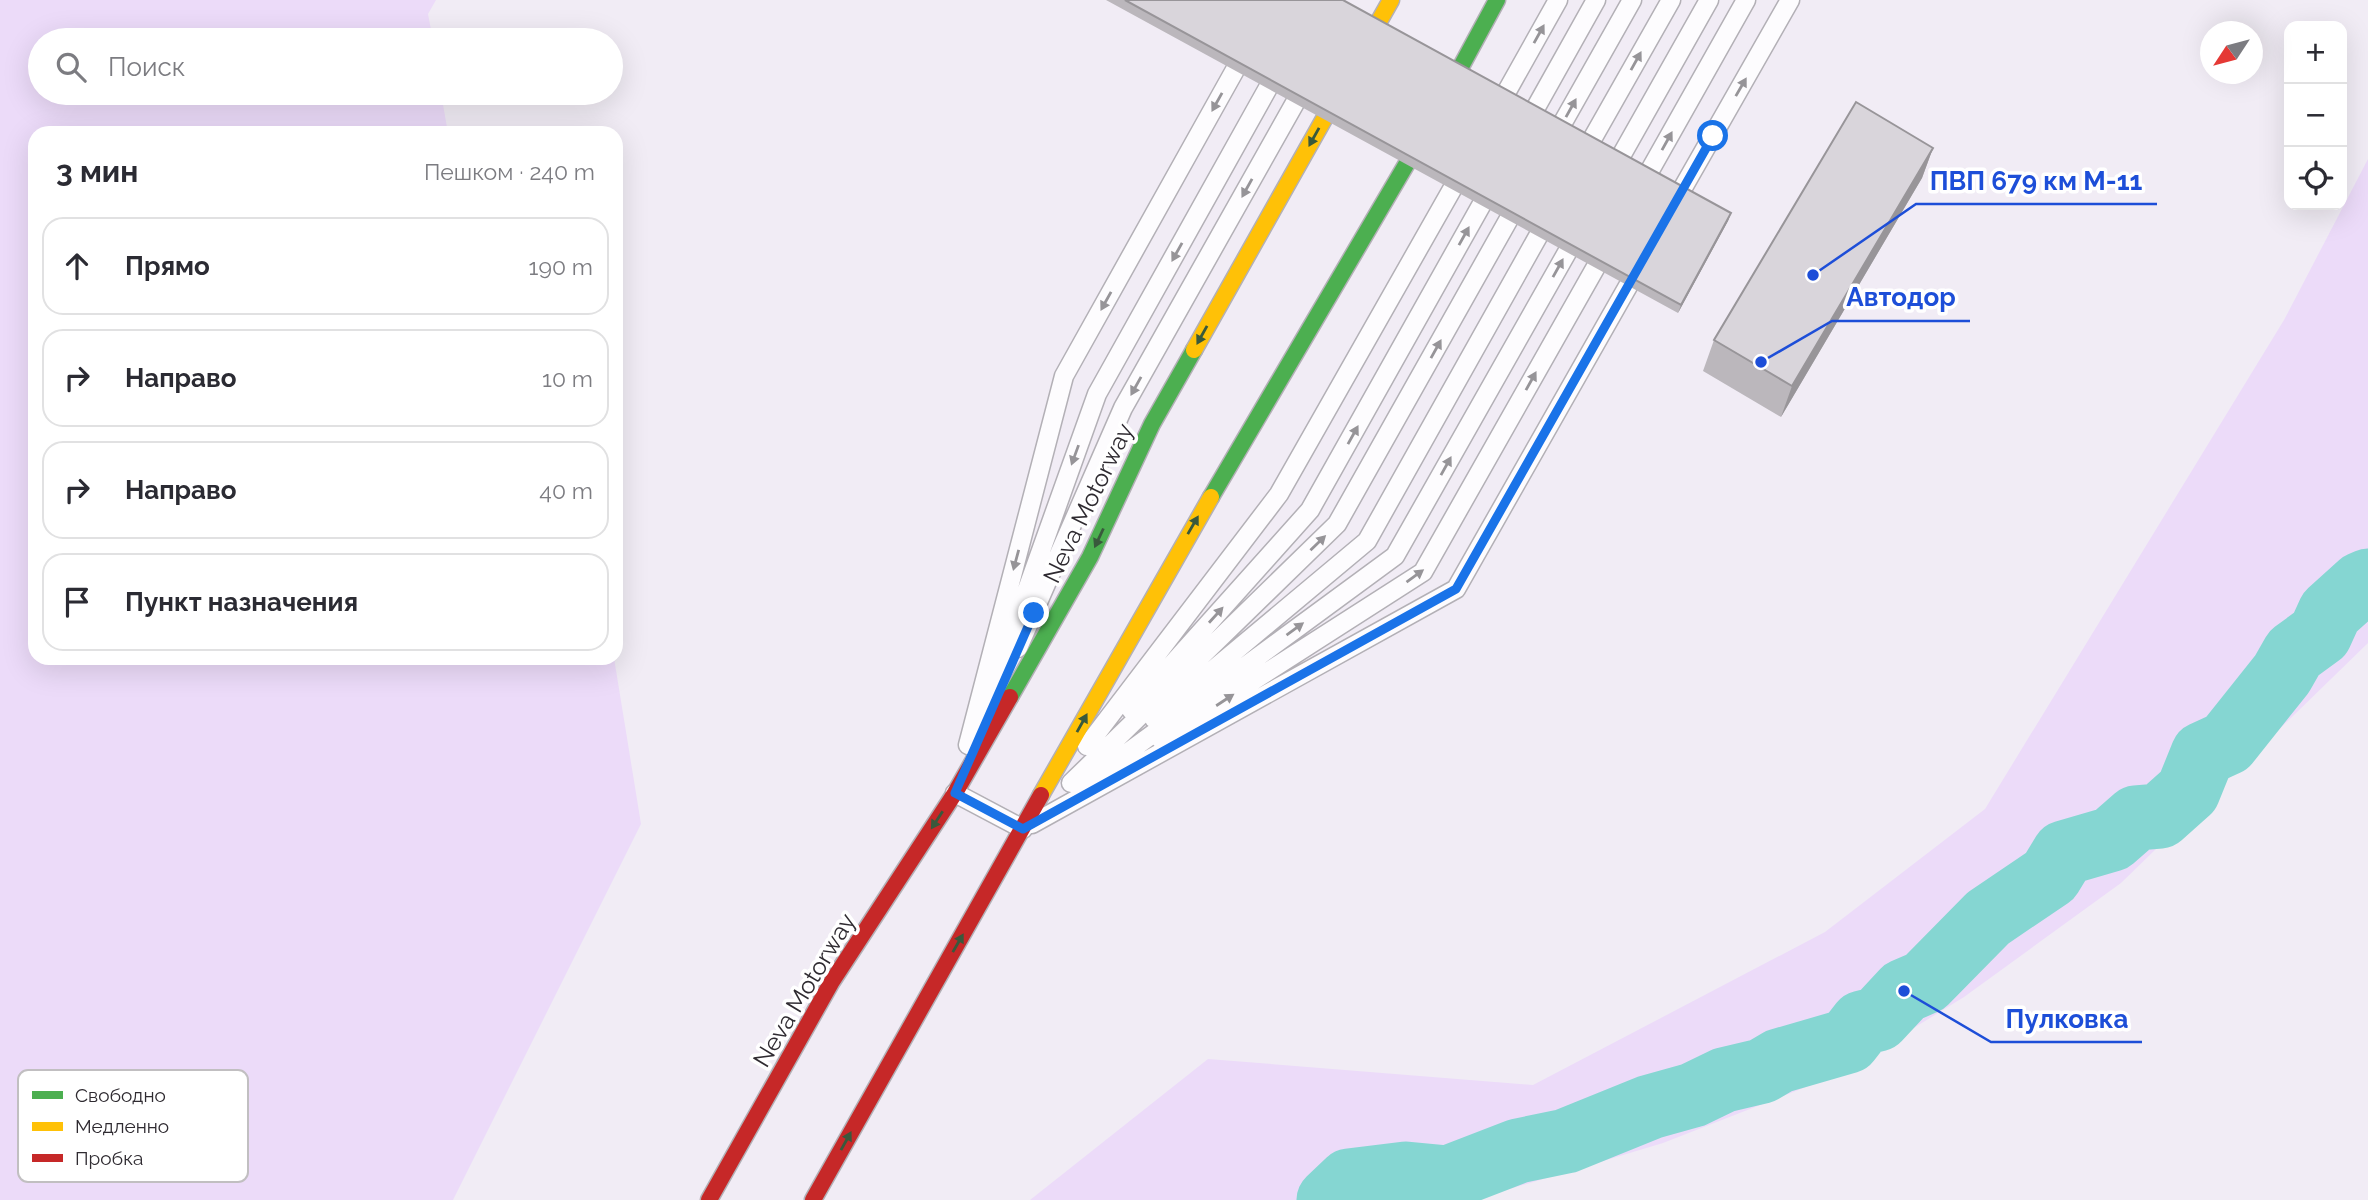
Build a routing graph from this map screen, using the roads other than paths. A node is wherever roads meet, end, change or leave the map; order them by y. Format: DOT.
graph roads {
  1 [pos="1391,0"];
  2 [pos="1497,0"];
  3 [pos="1558,0"];
  4 [pos="1596,0"];
  5 [pos="1632,0"];
  6 [pos="1671,0"];
  7 [pos="1709,0"];
  8 [pos="1746,0"];
  9 [pos="1790,0"];
  10 [pos="1253,39"];
  11 [pos="1285,58"];
  12 [pos="1312,73"];
  13 [pos="1487,126"];
  14 [pos="1516,143"];
  15 [pos="1474,149"];
  16 [pos="1544,157"];
  17 [pos="1503,166"];
  18 [pos="1572,175"];
  19 [pos="1530,182"];
  20 [pos="1601,191"];
  21 [pos="1559,198"];
  22 [pos="1630,206"];
  23 [pos="1588,215"];
  24 [pos="1662,226"];
  25 [pos="1616,231"];
  26 [pos="1648,249"];
  27 [pos="955,793"];
  28 [pos="1023,829"];
  29 [pos="709,1200"];
  30 [pos="813,1200"];
  1 -- 27 [label="highway, Neva Motorway, one-way"];
  28 -- 2 [label="highway, one-way"];
  13 -- 3 [label="lane, one-way"];
  4 -- 14 [label="lane"];
  16 -- 5 [label="lane, one-way"];
  18 -- 6 [label="lane, one-way"];
  7 -- 20 [label="lane"];
  22 -- 8 [label="lane, one-way"];
  24 -- 9 [label="lane, one-way"];
  10 -- 27 [label="lane, one-way"];
  11 -- 27 [label="lane, one-way"];
  12 -- 27 [label="lane, one-way"];
  15 -- 28 [label="lane"];
  28 -- 17 [label="lane, one-way"];
  28 -- 19 [label="lane, one-way"];
  21 -- 28 [label="lane"];
  28 -- 23 [label="lane, one-way"];
  28 -- 25 [label="lane, one-way"];
  26 -- 28 [label="lane"];
  27 -- 28 [label="lane"];
  27 -- 29 [label="highway, Neva Motorway, one-way"];
  30 -- 28 [label="highway, one-way"];
}
